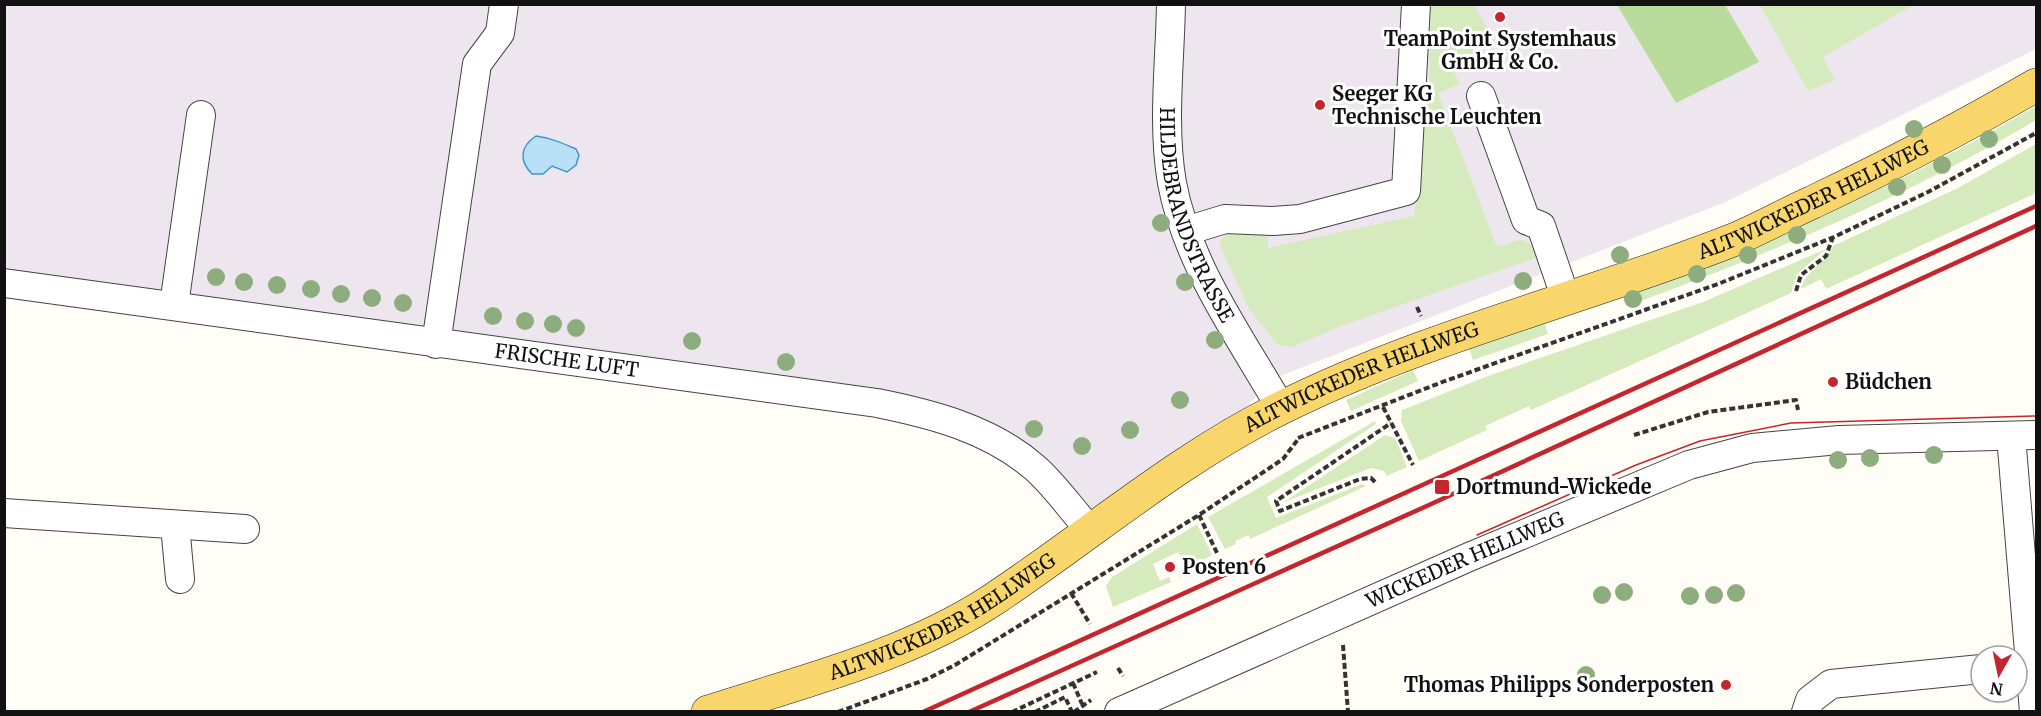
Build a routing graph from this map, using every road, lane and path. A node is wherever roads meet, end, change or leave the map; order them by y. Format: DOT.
graph roads {
  1 [pos="504,4"];
  2 [pos="1171,4"];
  3 [pos="1416,4"];
  4 [pos="2037,85"];
  5 [pos="1481,96"];
  6 [pos="201,115"];
  7 [pos="2037,133"];
  8 [pos="1186,231"];
  9 [pos="1833,237"];
  10 [pos="4,283"];
  11 [pos="1796,291"];
  12 [pos="1566,299"];
  13 [pos="174,305"];
  14 [pos="436,344"];
  15 [pos="1383,407"];
  16 [pos="1281,408"];
  17 [pos="1798,410"];
  18 [pos="1391,423"];
  19 [pos="1634,435"];
  20 [pos="2024,435"];
  21 [pos="1299,437"];
  22 [pos="1290,441"];
  23 [pos="1413,465"];
  24 [pos="1375,482"];
  25 [pos="4,513"];
  26 [pos="1199,515"];
  27 [pos="175,525"];
  28 [pos="245,529"];
  29 [pos="1089,529"];
  30 [pos="1217,553"];
  31 [pos="180,579"];
  32 [pos="1340,614"];
  33 [pos="1090,624"];
  34 [pos="2024,644"];
  35 [pos="1118,668"];
  36 [pos="1969,670"];
  37 [pos="1097,672"];
  38 [pos="1123,676"];
  39 [pos="1073,683"];
  40 [pos="2029,688"];
  41 [pos="1089,701"];
  42 [pos="1082,704"];
  43 [pos="708,711"];
  44 [pos="1011,711"];
  45 [pos="1035,711"];
  46 [pos="1073,711"];
  47 [pos="1119,711"];
  48 [pos="1348,711"];
  49 [pos="1806,711"];
  50 [pos="2034,711"];
  1 -- 14 [label="street"];
  2 -- 8 [label="street, HILDEBRANDSTRASSE"];
  3 -- 8 [label="street"];
  4 -- 12 [label="main road, ALTWICKEDER HELLWEG"];
  5 -- 12 [label="street"];
  6 -- 13 [label="street"];
  7 -- 9 [label="path"];
  8 -- 16 [label="street, HILDEBRANDSTRASSE"];
  9 -- 11 [label="path"];
  9 -- 15 [label="path"];
  10 -- 13 [label="street, FRISCHE LUFT"];
  12 -- 16 [label="main road, ALTWICKEDER HELLWEG"];
  13 -- 14 [label="street, FRISCHE LUFT"];
  14 -- 29 [label="street, FRISCHE LUFT"];
  15 -- 18 [label="path"];
  15 -- 21 [label="path"];
  16 -- 29 [label="main road, ALTWICKEDER HELLWEG"];
  17 -- 19 [label="path"];
  18 -- 23 [label="path"];
  18 -- 24 [label="path"];
  20 -- 32 [label="street, WICKEDER HELLWEG"];
  20 -- 34 [label="street"];
  21 -- 22 [label="path"];
  21 -- 26 [label="path"];
  25 -- 27 [label="street"];
  26 -- 30 [label="path"];
  26 -- 33 [label="path"];
  27 -- 28 [label="street"];
  27 -- 31 [label="street"];
  29 -- 43 [label="main road, ALTWICKEDER HELLWEG"];
  32 -- 47 [label="street, WICKEDER HELLWEG"];
  32 -- 48 [label="path"];
  35 -- 38 [label="path"];
  36 -- 49 [label="street"];
  37 -- 39 [label="path"];
  39 -- 42 [label="path"];
  39 -- 44 [label="path"];
  40 -- 50 [label="street"];
  41 -- 42 [label="path"];
  42 -- 46 [label="path"];
  45 -- 46 [label="path"];
}
